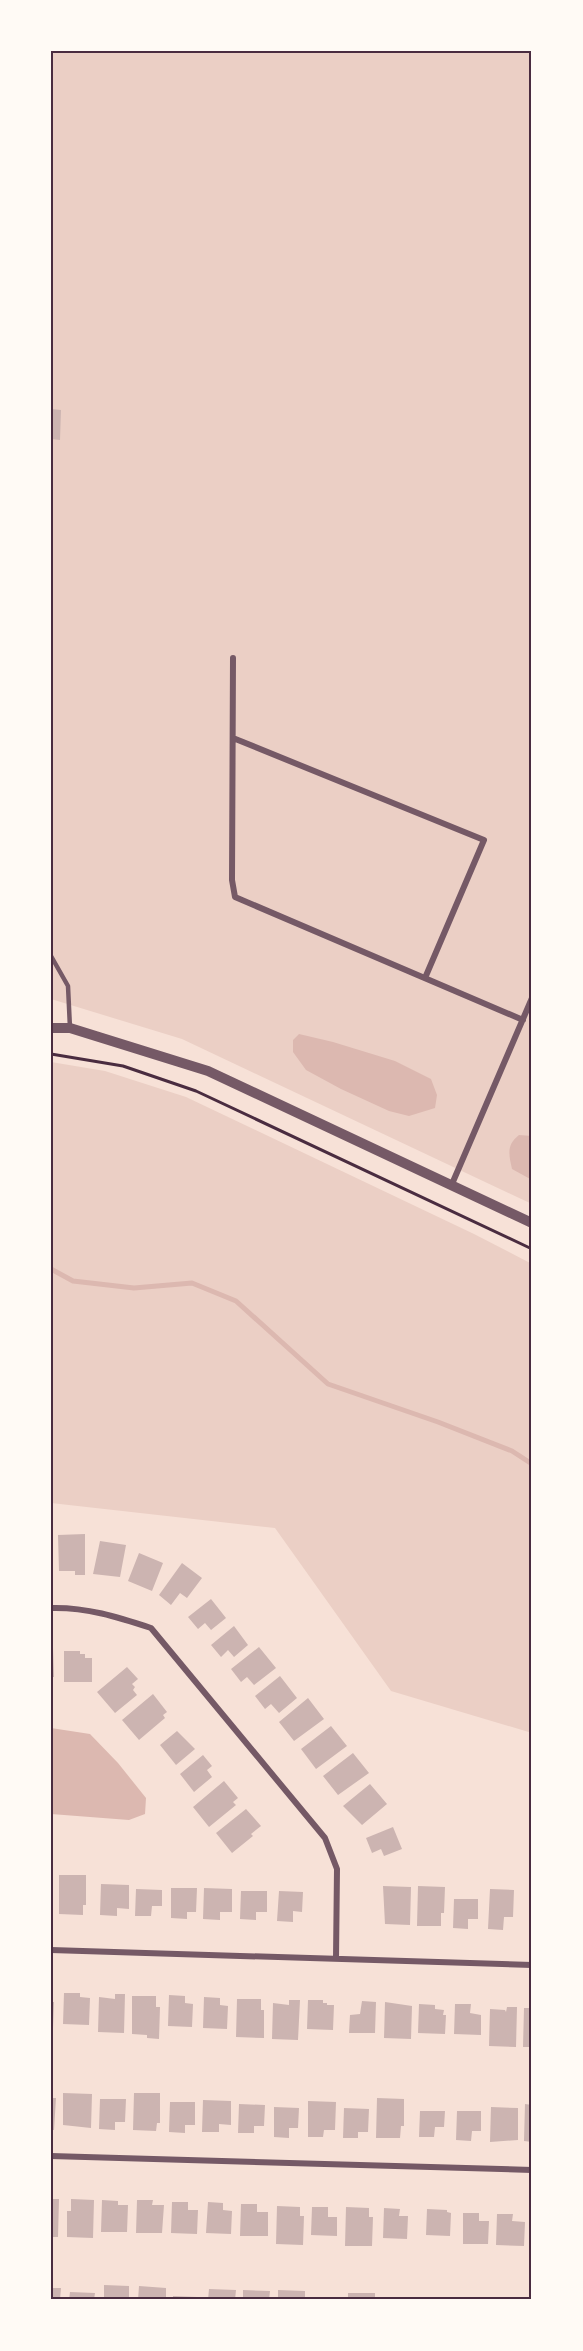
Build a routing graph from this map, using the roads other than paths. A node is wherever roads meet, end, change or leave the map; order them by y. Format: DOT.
graph roads {
  1 [pos="234,658"];
  2 [pos="233,738"];
  3 [pos="51,956"];
  4 [pos="425,978"];
  5 [pos="532,998"];
  6 [pos="523,1020"];
  7 [pos="51,1028"];
  8 [pos="70,1028"];
  9 [pos="452,1184"];
  10 [pos="532,1223"];
  11 [pos="51,1608"];
  12 [pos="51,1950"];
  13 [pos="336,1958"];
  14 [pos="532,1965"];
  15 [pos="51,2156"];
  16 [pos="532,2170"];
  1 -- 2 [label="street"];
  2 -- 4 [label="street"];
  2 -- 4 [label="street"];
  3 -- 8 [label="lane"];
  4 -- 6 [label="street"];
  5 -- 6 [label="street"];
  6 -- 9 [label="street"];
  7 -- 8 [label="street"];
  8 -- 9 [label="street"];
  9 -- 10 [label="street"];
  11 -- 13 [label="street"];
  12 -- 13 [label="street"];
  13 -- 14 [label="street"];
  15 -- 16 [label="street"];
}
